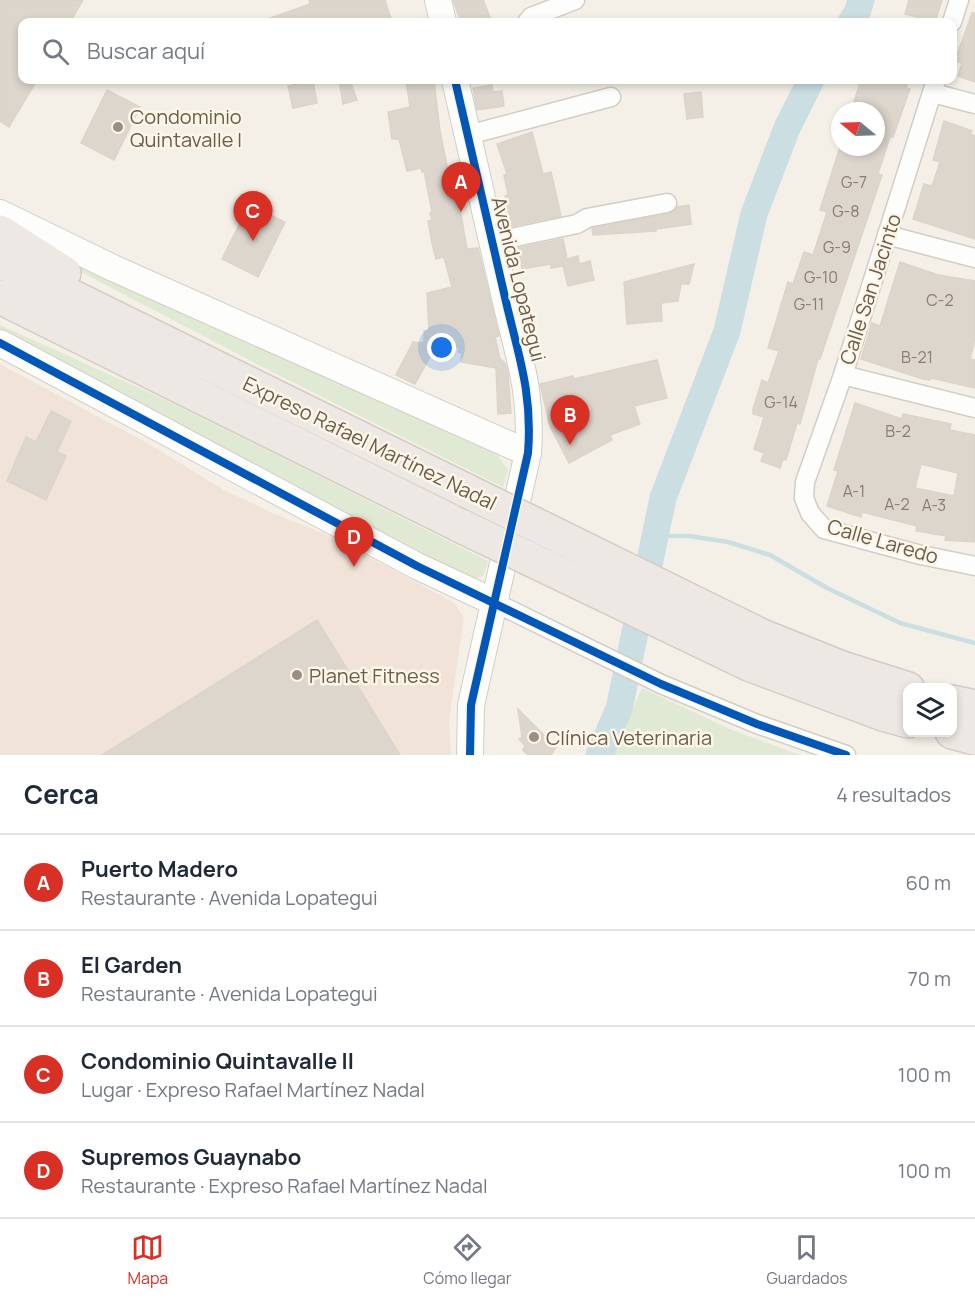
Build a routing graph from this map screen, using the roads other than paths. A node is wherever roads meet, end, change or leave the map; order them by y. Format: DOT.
graph roads {
  1 [pos="438,0"];
  2 [pos="575,0"];
  3 [pos="959,0"];
  4 [pos="442,18"];
  5 [pos="530,18"];
  6 [pos="953,18"];
  7 [pos="458,84"];
  8 [pos="934,86"];
  9 [pos="611,97"];
  10 [pos="975,104"];
  11 [pos="468,135"];
  12 [pos="667,203"];
  13 [pos="0,213"];
  14 [pos="0,232"];
  15 [pos="888,235"];
  16 [pos="492,242"];
  17 [pos="975,258"];
  18 [pos="0,261"];
  19 [pos="0,297"];
  20 [pos="0,318"];
  21 [pos="121,320"];
  22 [pos="0,343"];
  23 [pos="105,349"];
  24 [pos="843,375"];
  25 [pos="975,408"];
  26 [pos="528,453"];
  27 [pos="804,498"];
  28 [pos="975,566"];
  29 [pos="494,602"];
  30 [pos="757,650"];
  31 [pos="903,687"];
  32 [pos="957,703"];
  33 [pos="975,707"];
  34 [pos="903,719"];
  35 [pos="957,733"];
  36 [pos="975,738"];
  37 [pos="840,754"];
  38 [pos="470,755"];
  1 -- 4 [label="street"];
  2 -- 5 [label="street"];
  3 -- 6 [label="street"];
  7 -- 11 [label="street, Avenida Lopategui"];
  8 -- 10 [label="street"];
  8 -- 15 [label="street, Calle San Jacinto"];
  9 -- 11 [label="street"];
  11 -- 16 [label="street, Avenida Lopategui"];
  12 -- 16 [label="street"];
  13 -- 26 [label="street"];
  14 -- 21 [label="highway"];
  15 -- 17 [label="street"];
  15 -- 24 [label="street, Calle San Jacinto"];
  16 -- 26 [label="street, Avenida Lopategui"];
  18 -- 21 [label="highway, Expreso Rafael Martínez Nadal"];
  19 -- 23 [label="highway, Expreso Rafael Martínez Nadal"];
  20 -- 23 [label="highway"];
  21 -- 30 [label="highway, Expreso Rafael Martínez Nadal, bridge"];
  22 -- 29 [label="street"];
  23 -- 30 [label="highway, Expreso Rafael Martínez Nadal, bridge"];
  24 -- 25 [label="street"];
  24 -- 27 [label="street, Calle San Jacinto"];
  26 -- 29 [label="street, Avenida Lopategui"];
  27 -- 28 [label="street, Calle Laredo"];
  29 -- 37 [label="street"];
  29 -- 38 [label="street, Avenida Lopategui"];
  30 -- 31 [label="highway, Expreso Rafael Martínez Nadal"];
  30 -- 34 [label="highway, Expreso Rafael Martínez Nadal"];
  32 -- 33 [label="highway"];
  35 -- 36 [label="highway"];
}
